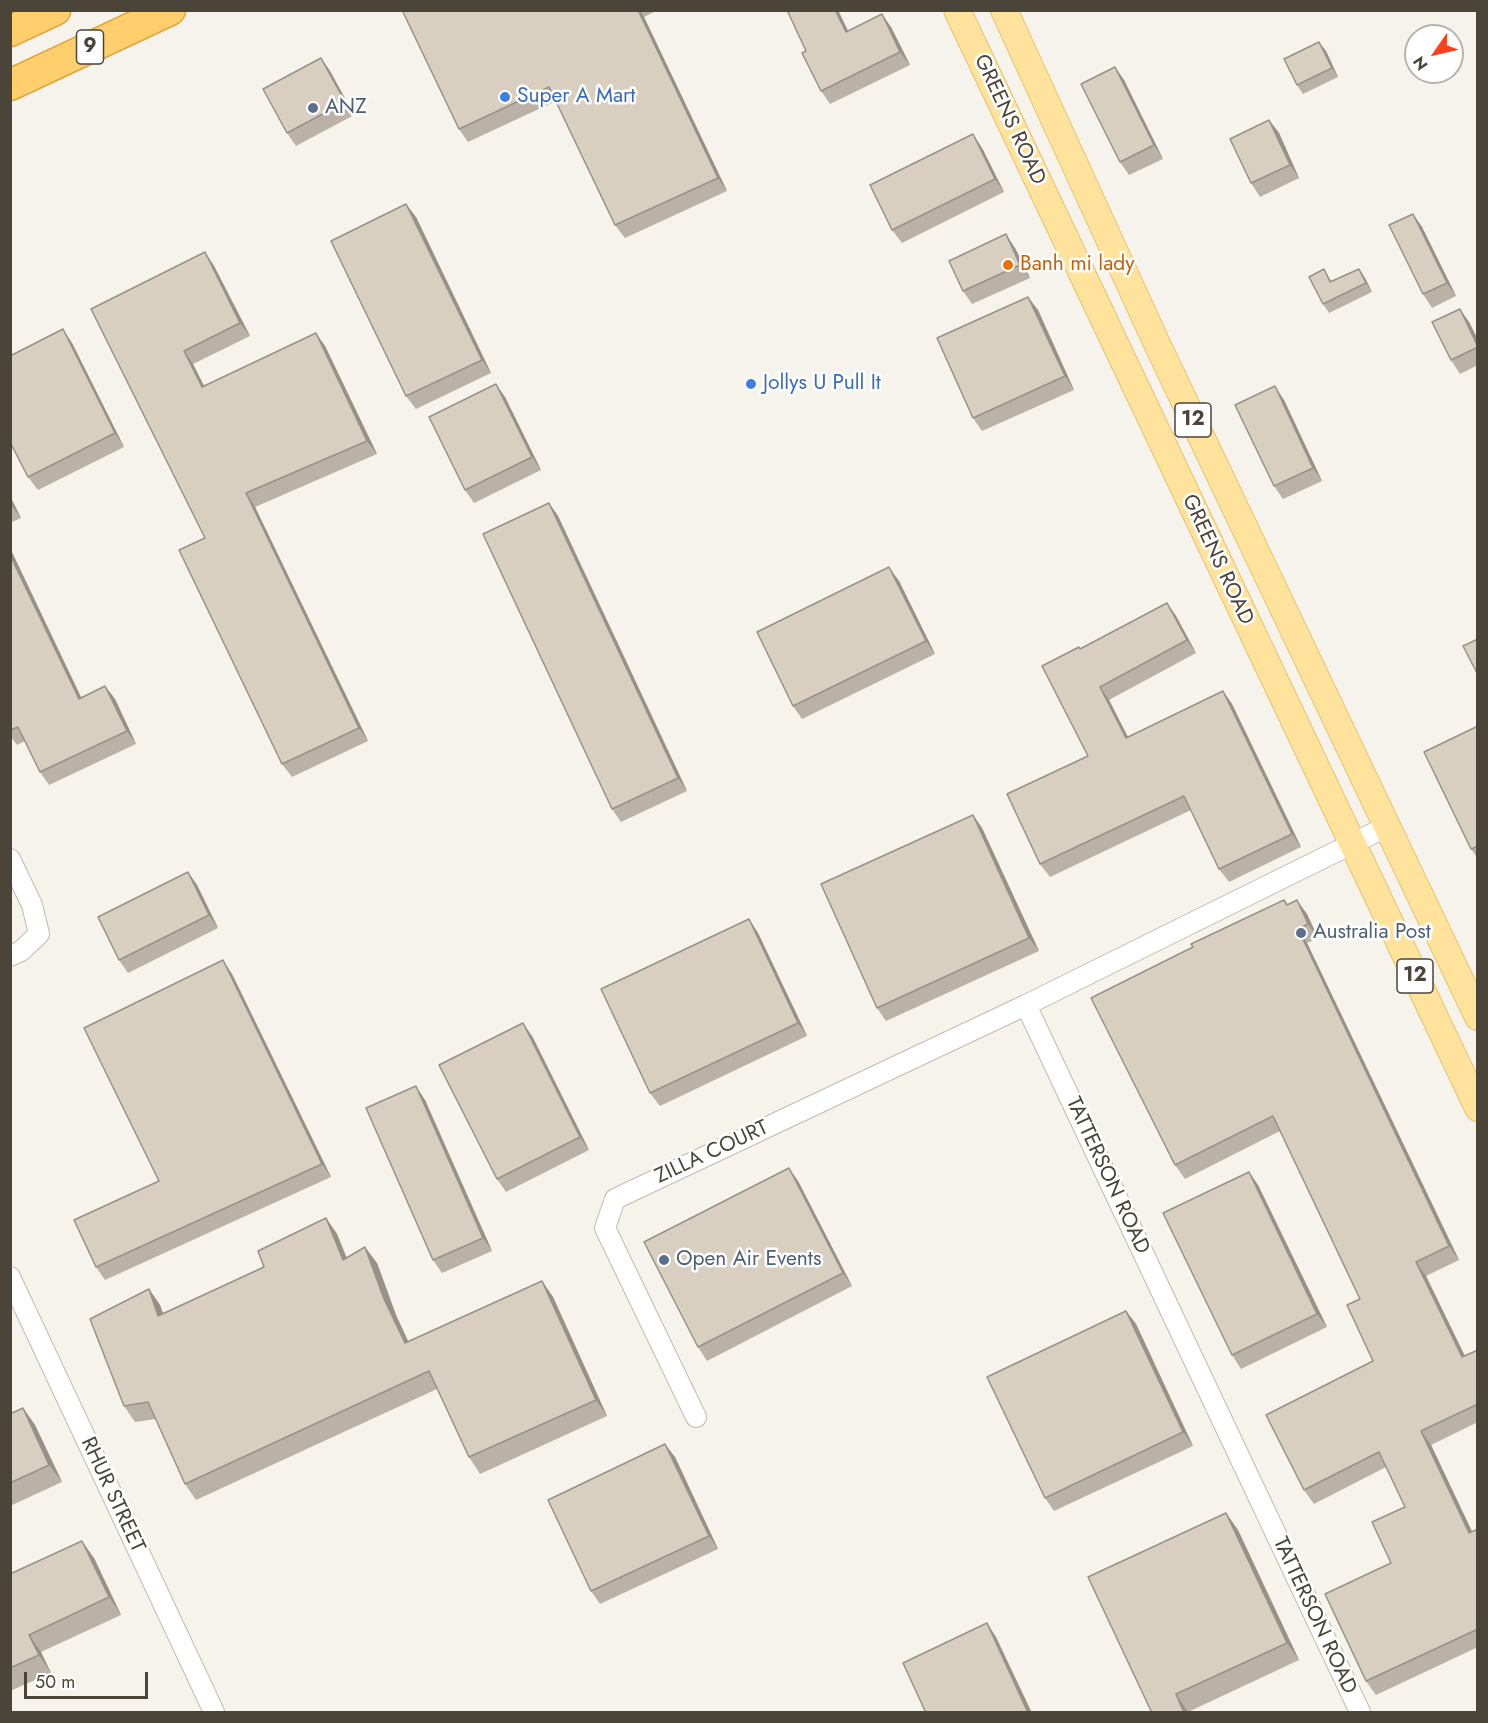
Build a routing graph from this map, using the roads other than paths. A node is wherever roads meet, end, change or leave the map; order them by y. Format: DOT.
graph roads {
  1 [pos="55,10"];
  2 [pos="170,10"];
  3 [pos="957,10"];
  4 [pos="1004,10"];
  5 [pos="10,31"];
  6 [pos="10,85"];
  7 [pos="1047,104"];
  8 [pos="1009,120"];
  9 [pos="1388,826"];
  10 [pos="1352,844"];
  11 [pos="10,859"];
  12 [pos="10,956"];
  13 [pos="1026,1005"];
  14 [pos="1478,1017"];
  15 [pos="1478,1108"];
  16 [pos="10,1277"];
  17 [pos="696,1417"];
  18 [pos="214,1713"];
  19 [pos="1360,1713"];
  1 -- 5 [label="highway, 9"];
  2 -- 6 [label="highway, 9"];
  3 -- 8 [label="main road, GREENS ROAD / 12"];
  4 -- 7 [label="main road, GREENS ROAD / 12"];
  7 -- 8 [label="main road"];
  7 -- 9 [label="main road, GREENS ROAD / 12"];
  8 -- 10 [label="main road, GREENS ROAD / 12"];
  9 -- 10 [label="street"];
  9 -- 14 [label="main road, GREENS ROAD / 12"];
  10 -- 13 [label="street"];
  10 -- 15 [label="main road, GREENS ROAD / 12"];
  11 -- 12 [label="street"];
  13 -- 17 [label="street, ZILLA COURT"];
  13 -- 19 [label="street, TATTERSON ROAD"];
  16 -- 18 [label="street, RHUR STREET"];
}
